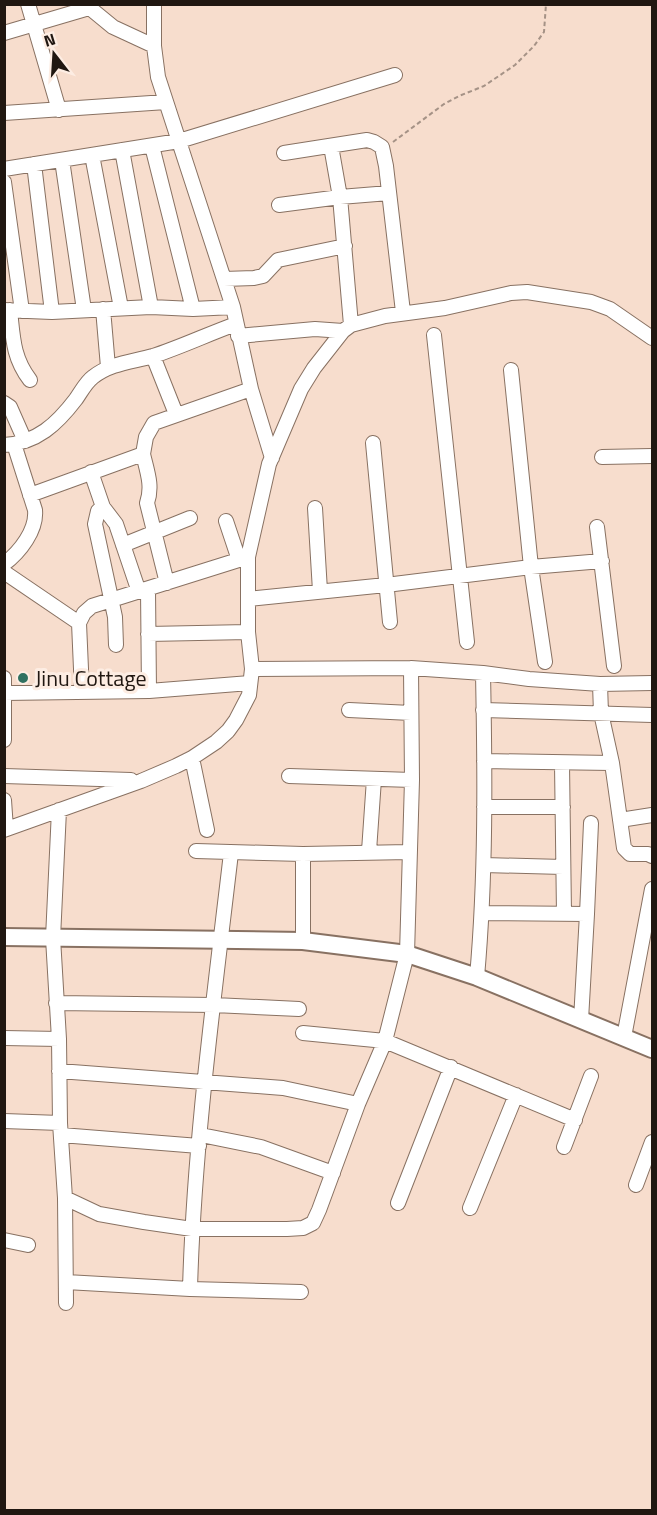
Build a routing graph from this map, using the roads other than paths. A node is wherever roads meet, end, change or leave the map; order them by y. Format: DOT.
graph roads {
  1 [pos="28,4"];
  2 [pos="154,4"];
  3 [pos="87,6"];
  4 [pos="34,26"];
  5 [pos="4,33"];
  6 [pos="154,46"];
  7 [pos="395,75"];
  8 [pos="166,102"];
  9 [pos="59,110"];
  10 [pos="4,113"];
  11 [pos="179,141"];
  12 [pos="152,146"];
  13 [pos="332,146"];
  14 [pos="122,150"];
  15 [pos="284,153"];
  16 [pos="92,155"];
  17 [pos="62,160"];
  18 [pos="34,164"];
  19 [pos="4,169"];
  20 [pos="4,182"];
  21 [pos="389,193"];
  22 [pos="340,197"];
  23 [pos="279,205"];
  24 [pos="345,246"];
  25 [pos="224,279"];
  26 [pos="233,307"];
  27 [pos="122,308"];
  28 [pos="151,308"];
  29 [pos="103,309"];
  30 [pos="193,309"];
  31 [pos="12,310"];
  32 [pos="84,310"];
  33 [pos="52,312"];
  34 [pos="403,312"];
  35 [pos="347,328"];
  36 [pos="237,330"];
  37 [pos="434,335"];
  38 [pos="652,338"];
  39 [pos="153,356"];
  40 [pos="108,367"];
  41 [pos="511,370"];
  42 [pos="30,380"];
  43 [pos="251,389"];
  44 [pos="4,403"];
  45 [pos="176,414"];
  46 [pos="373,443"];
  47 [pos="14,444"];
  48 [pos="143,454"];
  49 [pos="652,456"];
  50 [pos="602,457"];
  51 [pos="272,458"];
  52 [pos="91,472"];
  53 [pos="30,495"];
  54 [pos="103,507"];
  55 [pos="315,508"];
  56 [pos="190,518"];
  57 [pos="226,521"];
  58 [pos="597,527"];
  59 [pos="153,532"];
  60 [pos="123,545"];
  61 [pos="243,558"];
  62 [pos="602,561"];
  63 [pos="4,564"];
  64 [pos="531,567"];
  65 [pos="4,572"];
  66 [pos="460,575"];
  67 [pos="167,583"];
  68 [pos="386,585"];
  69 [pos="144,591"];
  70 [pos="320,591"];
  71 [pos="111,599"];
  72 [pos="248,599"];
  73 [pos="390,622"];
  74 [pos="79,623"];
  75 [pos="248,632"];
  76 [pos="148,634"];
  77 [pos="466,642"];
  78 [pos="116,645"];
  79 [pos="545,662"];
  80 [pos="614,666"];
  81 [pos="411,668"];
  82 [pos="483,672"];
  83 [pos="251,676"];
  84 [pos="4,678"];
  85 [pos="652,683"];
  86 [pos="600,684"];
  87 [pos="149,691"];
  88 [pos="82,692"];
  89 [pos="5,693"];
  90 [pos="349,710"];
  91 [pos="483,710"];
  92 [pos="411,713"];
  93 [pos="601,713"];
  94 [pos="652,715"];
  95 [pos="4,740"];
  96 [pos="192,758"];
  97 [pos="484,761"];
  98 [pos="612,763"];
  99 [pos="562,764"];
  100 [pos="4,776"];
  101 [pos="289,776"];
  102 [pos="374,779"];
  103 [pos="412,780"];
  104 [pos="141,781"];
  105 [pos="4,800"];
  106 [pos="484,807"];
  107 [pos="563,807"];
  108 [pos="59,810"];
  109 [pos="652,815"];
  110 [pos="620,820"];
  111 [pos="591,823"];
  112 [pos="5,829"];
  113 [pos="207,830"];
  114 [pos="196,851"];
  115 [pos="369,851"];
  116 [pos="409,852"];
  117 [pos="231,854"];
  118 [pos="303,854"];
  119 [pos="652,856"];
  120 [pos="484,865"];
  121 [pos="563,867"];
  122 [pos="652,889"];
  123 [pos="483,913"];
  124 [pos="564,914"];
  125 [pos="587,914"];
  126 [pos="4,937"];
  127 [pos="53,938"];
  128 [pos="221,939"];
  129 [pos="303,941"];
  130 [pos="407,954"];
  131 [pos="646,961"];
  132 [pos="477,977"];
  133 [pos="56,1003"];
  134 [pos="214,1005"];
  135 [pos="299,1009"];
  136 [pos="581,1020"];
  137 [pos="303,1033"];
  138 [pos="624,1036"];
  139 [pos="4,1038"];
  140 [pos="59,1039"];
  141 [pos="385,1041"];
  142 [pos="652,1049"];
  143 [pos="451,1067"];
  144 [pos="59,1071"];
  145 [pos="591,1076"];
  146 [pos="205,1081"];
  147 [pos="516,1095"];
  148 [pos="358,1104"];
  149 [pos="575,1120"];
  150 [pos="4,1121"];
  151 [pos="61,1129"];
  152 [pos="200,1140"];
  153 [pos="652,1142"];
  154 [pos="564,1147"];
  155 [pos="333,1173"];
  156 [pos="636,1185"];
  157 [pos="66,1198"];
  158 [pos="398,1203"];
  159 [pos="470,1208"];
  160 [pos="192,1229"];
  161 [pos="4,1240"];
  162 [pos="28,1245"];
  163 [pos="66,1282"];
  164 [pos="190,1289"];
  165 [pos="301,1292"];
  166 [pos="66,1303"];
  1 -- 4 [label="street"];
  2 -- 6 [label="street"];
  3 -- 4 [label="street"];
  3 -- 6 [label="street"];
  4 -- 5 [label="street"];
  4 -- 9 [label="street"];
  6 -- 8 [label="street"];
  7 -- 11 [label="street"];
  8 -- 9 [label="street"];
  8 -- 11 [label="street"];
  9 -- 10 [label="street"];
  11 -- 12 [label="street"];
  11 -- 25 [label="street"];
  12 -- 14 [label="street"];
  12 -- 30 [label="street"];
  13 -- 15 [label="street"];
  13 -- 21 [label="street"];
  13 -- 22 [label="street"];
  14 -- 16 [label="street"];
  14 -- 28 [label="street"];
  16 -- 17 [label="street"];
  16 -- 27 [label="street"];
  17 -- 18 [label="street"];
  17 -- 32 [label="street"];
  18 -- 19 [label="street"];
  18 -- 33 [label="street"];
  20 -- 31 [label="street"];
  21 -- 22 [label="street"];
  21 -- 34 [label="street"];
  22 -- 23 [label="street"];
  22 -- 24 [label="street"];
  24 -- 25 [label="street"];
  24 -- 35 [label="street"];
  25 -- 26 [label="street"];
  26 -- 30 [label="street"];
  26 -- 36 [label="street"];
  27 -- 28 [label="street"];
  27 -- 29 [label="street"];
  28 -- 30 [label="street"];
  29 -- 32 [label="street"];
  29 -- 40 [label="street"];
  31 -- 33 [label="street"];
  31 -- 42 [label="street"];
  32 -- 33 [label="street"];
  34 -- 35 [label="street"];
  34 -- 38 [label="street"];
  35 -- 36 [label="street"];
  35 -- 51 [label="street"];
  36 -- 39 [label="street"];
  36 -- 43 [label="street"];
  37 -- 66 [label="street"];
  39 -- 40 [label="street"];
  39 -- 45 [label="street"];
  40 -- 47 [label="street"];
  41 -- 64 [label="street"];
  43 -- 45 [label="street"];
  43 -- 51 [label="street"];
  44 -- 47 [label="street"];
  45 -- 48 [label="street"];
  46 -- 68 [label="street"];
  47 -- 53 [label="street"];
  48 -- 52 [label="street"];
  48 -- 59 [label="street"];
  49 -- 50 [label="street"];
  51 -- 61 [label="street"];
  52 -- 53 [label="street"];
  52 -- 54 [label="street"];
  53 -- 63 [label="street"];
  54 -- 60 [label="street"];
  54 -- 71 [label="street"];
  55 -- 70 [label="street"];
  56 -- 59 [label="street"];
  57 -- 61 [label="street"];
  58 -- 62 [label="street"];
  59 -- 60 [label="street"];
  59 -- 67 [label="street"];
  60 -- 69 [label="street"];
  61 -- 67 [label="street"];
  61 -- 72 [label="street"];
  62 -- 64 [label="street"];
  62 -- 80 [label="street"];
  64 -- 66 [label="street"];
  64 -- 79 [label="street"];
  65 -- 74 [label="street"];
  66 -- 68 [label="street"];
  66 -- 77 [label="street"];
  67 -- 69 [label="street"];
  68 -- 70 [label="street"];
  68 -- 73 [label="street"];
  69 -- 71 [label="street"];
  69 -- 76 [label="street"];
  70 -- 72 [label="street"];
  71 -- 74 [label="street"];
  71 -- 78 [label="street"];
  72 -- 75 [label="street"];
  74 -- 88 [label="street"];
  75 -- 76 [label="street"];
  75 -- 83 [label="street"];
  76 -- 87 [label="street"];
  81 -- 82 [label="street"];
  81 -- 83 [label="street"];
  81 -- 92 [label="street"];
  82 -- 86 [label="street"];
  82 -- 91 [label="street"];
  83 -- 87 [label="street"];
  83 -- 96 [label="street"];
  84 -- 89 [label="street"];
  85 -- 86 [label="street"];
  86 -- 93 [label="street"];
  87 -- 88 [label="street"];
  88 -- 89 [label="street"];
  89 -- 95 [label="street"];
  90 -- 92 [label="street"];
  91 -- 93 [label="street"];
  91 -- 97 [label="street"];
  92 -- 103 [label="street"];
  93 -- 94 [label="street"];
  93 -- 98 [label="street"];
  96 -- 104 [label="street"];
  96 -- 113 [label="street"];
  97 -- 99 [label="street"];
  97 -- 106 [label="street"];
  98 -- 99 [label="street"];
  98 -- 110 [label="street"];
  99 -- 107 [label="street"];
  100 -- 104 [label="street"];
  101 -- 102 [label="street"];
  102 -- 103 [label="street"];
  102 -- 115 [label="street"];
  103 -- 116 [label="street"];
  104 -- 108 [label="street"];
  105 -- 112 [label="street"];
  106 -- 107 [label="street"];
  106 -- 120 [label="street"];
  107 -- 121 [label="street"];
  108 -- 112 [label="street"];
  108 -- 127 [label="street"];
  109 -- 110 [label="street"];
  110 -- 119 [label="street"];
  111 -- 125 [label="street"];
  114 -- 117 [label="street"];
  115 -- 116 [label="street"];
  115 -- 118 [label="street"];
  116 -- 130 [label="street"];
  117 -- 118 [label="street"];
  117 -- 128 [label="street"];
  118 -- 129 [label="street"];
  120 -- 121 [label="street"];
  120 -- 123 [label="street"];
  121 -- 124 [label="street"];
  122 -- 131 [label="street"];
  123 -- 124 [label="street"];
  123 -- 132 [label="street"];
  124 -- 125 [label="street"];
  125 -- 136 [label="street"];
  126 -- 127 [label="main road"];
  127 -- 128 [label="main road"];
  127 -- 133 [label="street"];
  128 -- 129 [label="main road"];
  128 -- 134 [label="street"];
  129 -- 130 [label="main road"];
  130 -- 132 [label="main road"];
  130 -- 141 [label="street"];
  131 -- 138 [label="street"];
  132 -- 136 [label="main road"];
  133 -- 134 [label="street"];
  133 -- 140 [label="street"];
  134 -- 135 [label="street"];
  134 -- 146 [label="street"];
  136 -- 138 [label="main road"];
  137 -- 141 [label="street"];
  138 -- 142 [label="main road"];
  139 -- 140 [label="street"];
  140 -- 144 [label="street"];
  141 -- 143 [label="street"];
  141 -- 148 [label="street"];
  143 -- 147 [label="street"];
  143 -- 158 [label="street"];
  144 -- 146 [label="street"];
  144 -- 151 [label="street"];
  145 -- 149 [label="street"];
  146 -- 148 [label="street"];
  146 -- 152 [label="street"];
  147 -- 149 [label="street"];
  147 -- 159 [label="street"];
  148 -- 155 [label="street"];
  149 -- 154 [label="street"];
  150 -- 151 [label="street"];
  151 -- 152 [label="street"];
  151 -- 157 [label="street"];
  152 -- 155 [label="street"];
  152 -- 160 [label="street"];
  153 -- 156 [label="street"];
  155 -- 160 [label="street"];
  157 -- 160 [label="street"];
  157 -- 163 [label="street"];
  160 -- 164 [label="street"];
  161 -- 162 [label="street"];
  163 -- 164 [label="street"];
  163 -- 166 [label="street"];
  164 -- 165 [label="street"];
}
